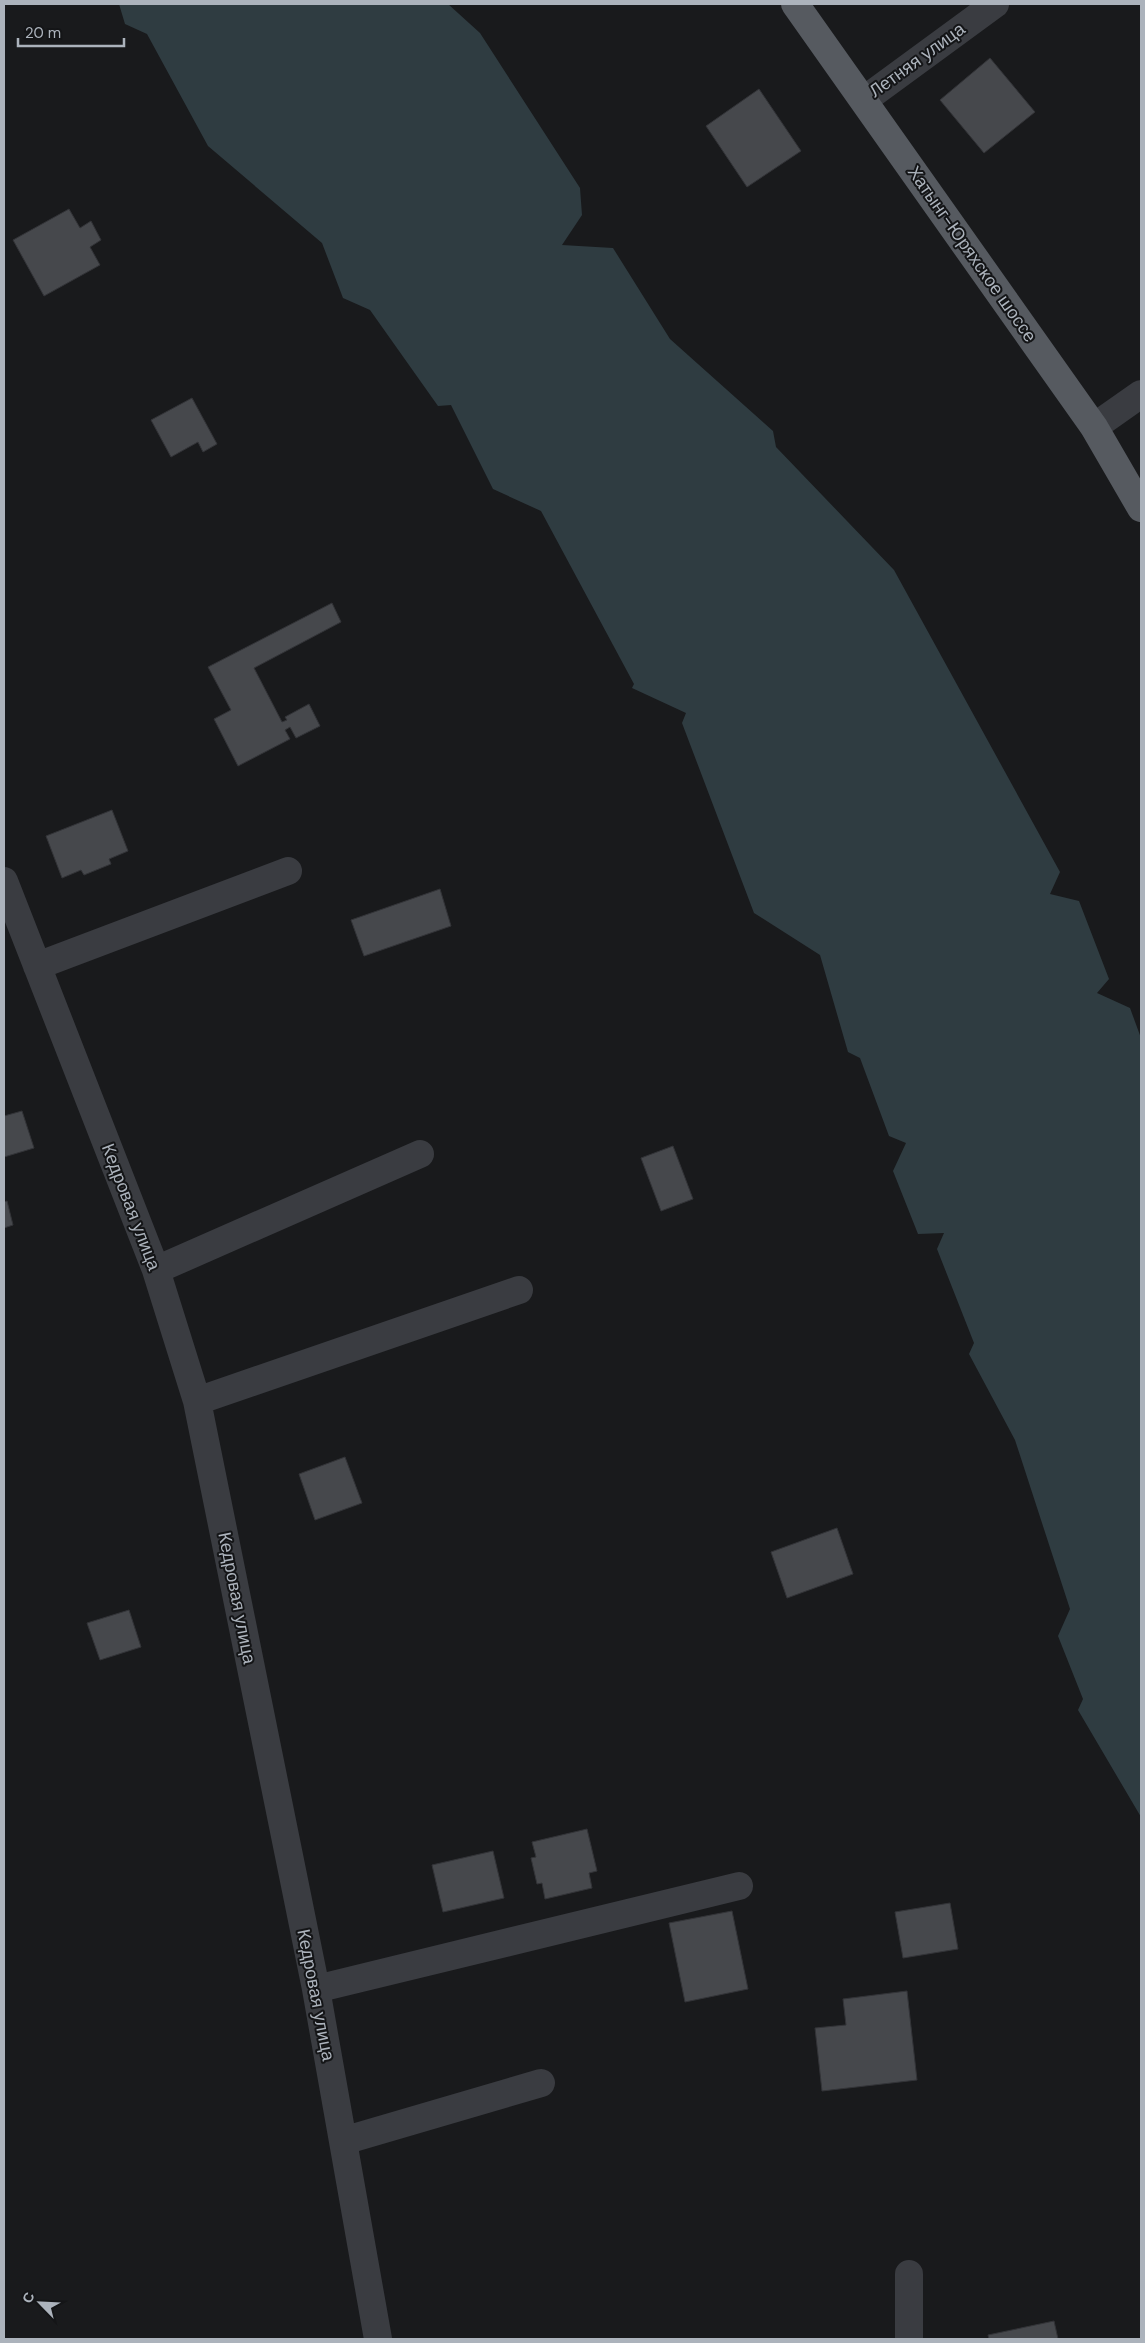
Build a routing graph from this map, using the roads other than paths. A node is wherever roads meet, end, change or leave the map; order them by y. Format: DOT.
graph roads {
  1 [pos="795,4"];
  2 [pos="995,4"];
  3 [pos="864,100"];
  4 [pos="1141,394"];
  5 [pos="1094,427"];
  6 [pos="1141,508"];
  7 [pos="288,871"];
  8 [pos="4,881"];
  9 [pos="37,966"];
  10 [pos="420,1154"];
  11 [pos="156,1270"];
  12 [pos="519,1290"];
  13 [pos="197,1401"];
  14 [pos="739,1886"];
  15 [pos="316,1989"];
  16 [pos="541,2083"];
  17 [pos="343,2141"];
  18 [pos="909,2274"];
  19 [pos="378,2339"];
  20 [pos="909,2339"];
  1 -- 3 [label="main road, Хатынг-Юряхское шоссе"];
  2 -- 3 [label="street, Летняя улица"];
  3 -- 5 [label="main road, Хатынг-Юряхское шоссе"];
  4 -- 5 [label="street"];
  5 -- 6 [label="main road, Хатынг-Юряхское шоссе"];
  7 -- 9 [label="street"];
  8 -- 9 [label="street, Кедровая улица"];
  9 -- 11 [label="street, Кедровая улица"];
  10 -- 11 [label="street"];
  11 -- 13 [label="street, Кедровая улица"];
  12 -- 13 [label="street"];
  13 -- 15 [label="street, Кедровая улица"];
  14 -- 15 [label="street"];
  15 -- 17 [label="street, Кедровая улица"];
  16 -- 17 [label="street"];
  17 -- 19 [label="street, Кедровая улица"];
  18 -- 20 [label="street"];
}
